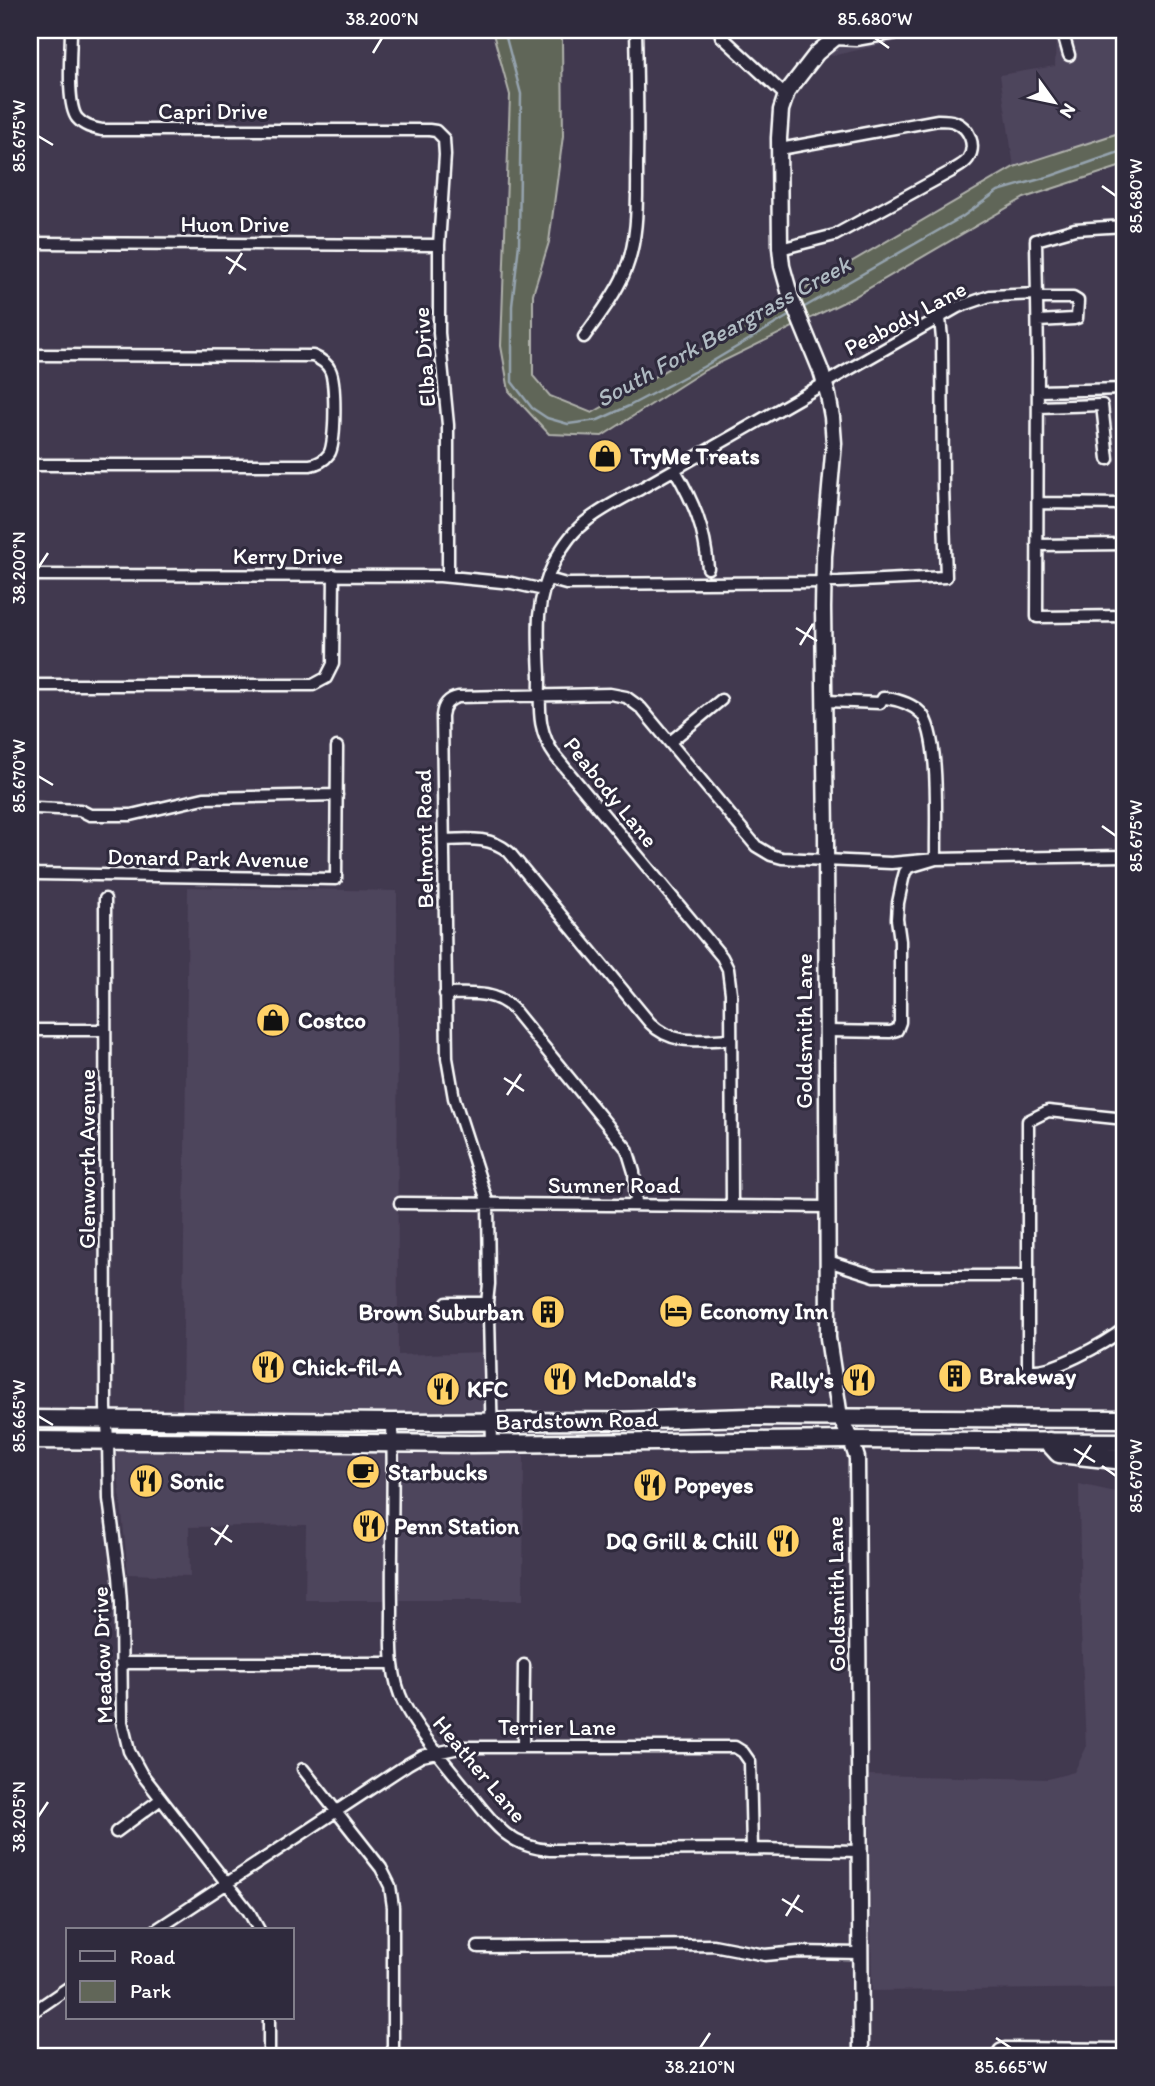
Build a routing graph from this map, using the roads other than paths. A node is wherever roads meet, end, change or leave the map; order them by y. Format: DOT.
graph roads {
  1 [pos="71,30"];
  2 [pos="636,30"];
  3 [pos="720,30"];
  4 [pos="913,30"];
  5 [pos="1062,30"];
  6 [pos="834,34"];
  7 [pos="1069,55"];
  8 [pos="785,95"];
  9 [pos="442,135"];
  10 [pos="779,149"];
  11 [pos="1125,226"];
  12 [pos="30,243"];
  13 [pos="439,244"];
  14 [pos="780,249"];
  15 [pos="1037,296"];
  16 [pos="940,318"];
  17 [pos="1038,321"];
  18 [pos="584,337"];
  19 [pos="30,355"];
  20 [pos="825,383"];
  21 [pos="1125,389"];
  22 [pos="1038,391"];
  23 [pos="1038,407"];
  24 [pos="1108,459"];
  25 [pos="30,465"];
  26 [pos="675,470"];
  27 [pos="1038,503"];
  28 [pos="1125,503"];
  29 [pos="1037,544"];
  30 [pos="1125,544"];
  31 [pos="708,568"];
  32 [pos="30,575"];
  33 [pos="334,575"];
  34 [pos="448,576"];
  35 [pos="548,579"];
  36 [pos="823,582"];
  37 [pos="544,590"];
  38 [pos="1125,616"];
  39 [pos="30,685"];
  40 [pos="540,695"];
  41 [pos="721,700"];
  42 [pos="825,701"];
  43 [pos="670,742"];
  44 [pos="337,747"];
  45 [pos="337,795"];
  46 [pos="36,808"];
  47 [pos="444,840"];
  48 [pos="1125,856"];
  49 [pos="826,859"];
  50 [pos="936,859"];
  51 [pos="30,872"];
  52 [pos="105,899"];
  53 [pos="445,994"];
  54 [pos="30,1030"];
  55 [pos="105,1030"];
  56 [pos="827,1031"];
  57 [pos="731,1040"];
  58 [pos="1125,1119"];
  59 [pos="400,1203"];
  60 [pos="488,1204"];
  61 [pos="636,1204"];
  62 [pos="732,1205"];
  63 [pos="828,1206"];
  64 [pos="828,1261"];
  65 [pos="1028,1276"];
  66 [pos="447,1303"];
  67 [pos="486,1303"];
  68 [pos="1125,1328"];
  69 [pos="840,1417"];
  70 [pos="30,1419"];
  71 [pos="1125,1419"];
  72 [pos="106,1420"];
  73 [pos="634,1420"];
  74 [pos="392,1422"];
  75 [pos="491,1422"];
  76 [pos="30,1440"];
  77 [pos="108,1440"];
  78 [pos="851,1440"];
  79 [pos="629,1442"];
  80 [pos="1049,1442"];
  81 [pos="1125,1442"];
  82 [pos="393,1443"];
  83 [pos="492,1444"];
  84 [pos="1125,1460"];
  85 [pos="121,1663"];
  86 [pos="393,1663"];
  87 [pos="524,1665"];
  88 [pos="523,1745"];
  89 [pos="438,1752"];
  90 [pos="303,1769"];
  91 [pos="160,1798"];
  92 [pos="336,1811"];
  93 [pos="117,1832"];
  94 [pos="752,1849"];
  95 [pos="860,1851"];
  96 [pos="227,1883"];
  97 [pos="159,1928"];
  98 [pos="258,1928"];
  99 [pos="478,1947"];
  100 [pos="861,1953"];
  101 [pos="66,1989"];
  102 [pos="31,2008"];
  103 [pos="269,2020"];
  104 [pos="1125,2049"];
  105 [pos="269,2056"];
  106 [pos="393,2056"];
  107 [pos="861,2056"];
  108 [pos="996,2056"];
  1 -- 9 [label="street, Capri Drive"];
  2 -- 18 [label="street"];
  3 -- 8 [label="street"];
  4 -- 6 [label="street"];
  5 -- 7 [label="street"];
  6 -- 8 [label="street, Goldsmith Lane"];
  8 -- 10 [label="street, Goldsmith Lane"];
  9 -- 13 [label="street, Elba Drive"];
  10 -- 14 [label="street, Goldsmith Lane"];
  10 -- 14 [label="street"];
  11 -- 15 [label="street"];
  12 -- 13 [label="street, Huon Drive"];
  13 -- 34 [label="street, Elba Drive"];
  14 -- 20 [label="street, Goldsmith Lane"];
  15 -- 16 [label="street, Peabody Lane"];
  15 -- 17 [label="street"];
  15 -- 17 [label="street, Peabody Lane"];
  16 -- 20 [label="street, Peabody Lane"];
  16 -- 36 [label="street"];
  17 -- 22 [label="street"];
  19 -- 25 [label="street"];
  20 -- 26 [label="street, Peabody Lane"];
  20 -- 36 [label="street, Goldsmith Lane"];
  21 -- 22 [label="street"];
  22 -- 23 [label="street"];
  23 -- 24 [label="street"];
  23 -- 27 [label="street"];
  26 -- 31 [label="street"];
  26 -- 35 [label="street, Peabody Lane"];
  27 -- 28 [label="street"];
  27 -- 29 [label="street"];
  29 -- 30 [label="street"];
  29 -- 38 [label="street"];
  32 -- 33 [label="street, Kerry Drive"];
  33 -- 34 [label="street, Kerry Drive"];
  33 -- 39 [label="street"];
  34 -- 37 [label="street, Kerry Drive"];
  35 -- 36 [label="street"];
  35 -- 37 [label="street, Peabody Lane"];
  36 -- 42 [label="street, Goldsmith Lane"];
  37 -- 40 [label="street, Peabody Lane"];
  40 -- 43 [label="street, Belmont Road"];
  40 -- 47 [label="street, Belmont Road"];
  40 -- 57 [label="street, Peabody Lane"];
  41 -- 43 [label="street"];
  42 -- 49 [label="street, Goldsmith Lane"];
  42 -- 50 [label="street"];
  43 -- 49 [label="street, Belmont Road"];
  44 -- 45 [label="street"];
  45 -- 46 [label="street, Donard Park Avenue"];
  45 -- 51 [label="street, Donard Park Avenue"];
  47 -- 53 [label="street, Belmont Road"];
  47 -- 57 [label="street"];
  48 -- 50 [label="street, Belmont Road"];
  49 -- 50 [label="street, Belmont Road"];
  49 -- 56 [label="street, Goldsmith Lane"];
  50 -- 56 [label="street"];
  52 -- 55 [label="street, Glenworth Avenue"];
  53 -- 60 [label="street, Belmont Road"];
  53 -- 61 [label="street"];
  54 -- 55 [label="street"];
  55 -- 72 [label="street, Glenworth Avenue"];
  56 -- 63 [label="street, Goldsmith Lane"];
  57 -- 62 [label="street, Peabody Lane"];
  58 -- 65 [label="street"];
  59 -- 60 [label="street, Sumner Road"];
  60 -- 61 [label="street, Sumner Road"];
  60 -- 67 [label="street, Belmont Road"];
  61 -- 62 [label="street, Sumner Road"];
  62 -- 63 [label="street, Sumner Road"];
  63 -- 64 [label="street, Goldsmith Lane"];
  64 -- 65 [label="street"];
  64 -- 69 [label="street, Goldsmith Lane"];
  65 -- 68 [label="street"];
  66 -- 67 [label="street"];
  67 -- 75 [label="street, Belmont Road"];
  69 -- 71 [label="main road, Bardstown Road"];
  69 -- 73 [label="main road, Bardstown Road"];
  69 -- 78 [label="street, Goldsmith Lane"];
  70 -- 72 [label="main road, Bardstown Road"];
  72 -- 74 [label="main road, Bardstown Road"];
  72 -- 77 [label="street, Meadow Drive"];
  73 -- 75 [label="main road, Bardstown Road"];
  73 -- 79 [label="main road"];
  74 -- 75 [label="main road, Bardstown Road"];
  74 -- 82 [label="street, Heather Lane"];
  75 -- 83 [label="street, Belmont Road"];
  76 -- 77 [label="main road, Bardstown Road"];
  77 -- 82 [label="main road, Bardstown Road"];
  77 -- 85 [label="street, Meadow Drive"];
  78 -- 79 [label="main road, Bardstown Road"];
  78 -- 80 [label="main road, Bardstown Road"];
  78 -- 95 [label="street, Goldsmith Lane"];
  79 -- 83 [label="main road, Bardstown Road"];
  80 -- 81 [label="main road, Bardstown Road"];
  80 -- 84 [label="highway"];
  82 -- 83 [label="main road, Bardstown Road"];
  82 -- 86 [label="street, Heather Lane"];
  85 -- 86 [label="street"];
  85 -- 91 [label="street, Meadow Drive"];
  86 -- 89 [label="street, Heather Lane"];
  87 -- 88 [label="street"];
  88 -- 89 [label="street, Terrier Lane"];
  88 -- 94 [label="street, Terrier Lane"];
  89 -- 92 [label="street, Terrier Lane"];
  89 -- 94 [label="street, Heather Lane"];
  90 -- 92 [label="street"];
  91 -- 93 [label="street"];
  91 -- 96 [label="street, Meadow Drive"];
  92 -- 96 [label="street, Terrier Lane"];
  92 -- 106 [label="street"];
  94 -- 95 [label="street, Heather Lane"];
  95 -- 100 [label="street, Goldsmith Lane"];
  96 -- 97 [label="street, Terrier Lane"];
  96 -- 98 [label="street, Meadow Drive"];
  99 -- 100 [label="street"];
  100 -- 107 [label="street, Goldsmith Lane"];
  101 -- 102 [label="street"];
  103 -- 105 [label="street"];
  104 -- 108 [label="street"];
}
